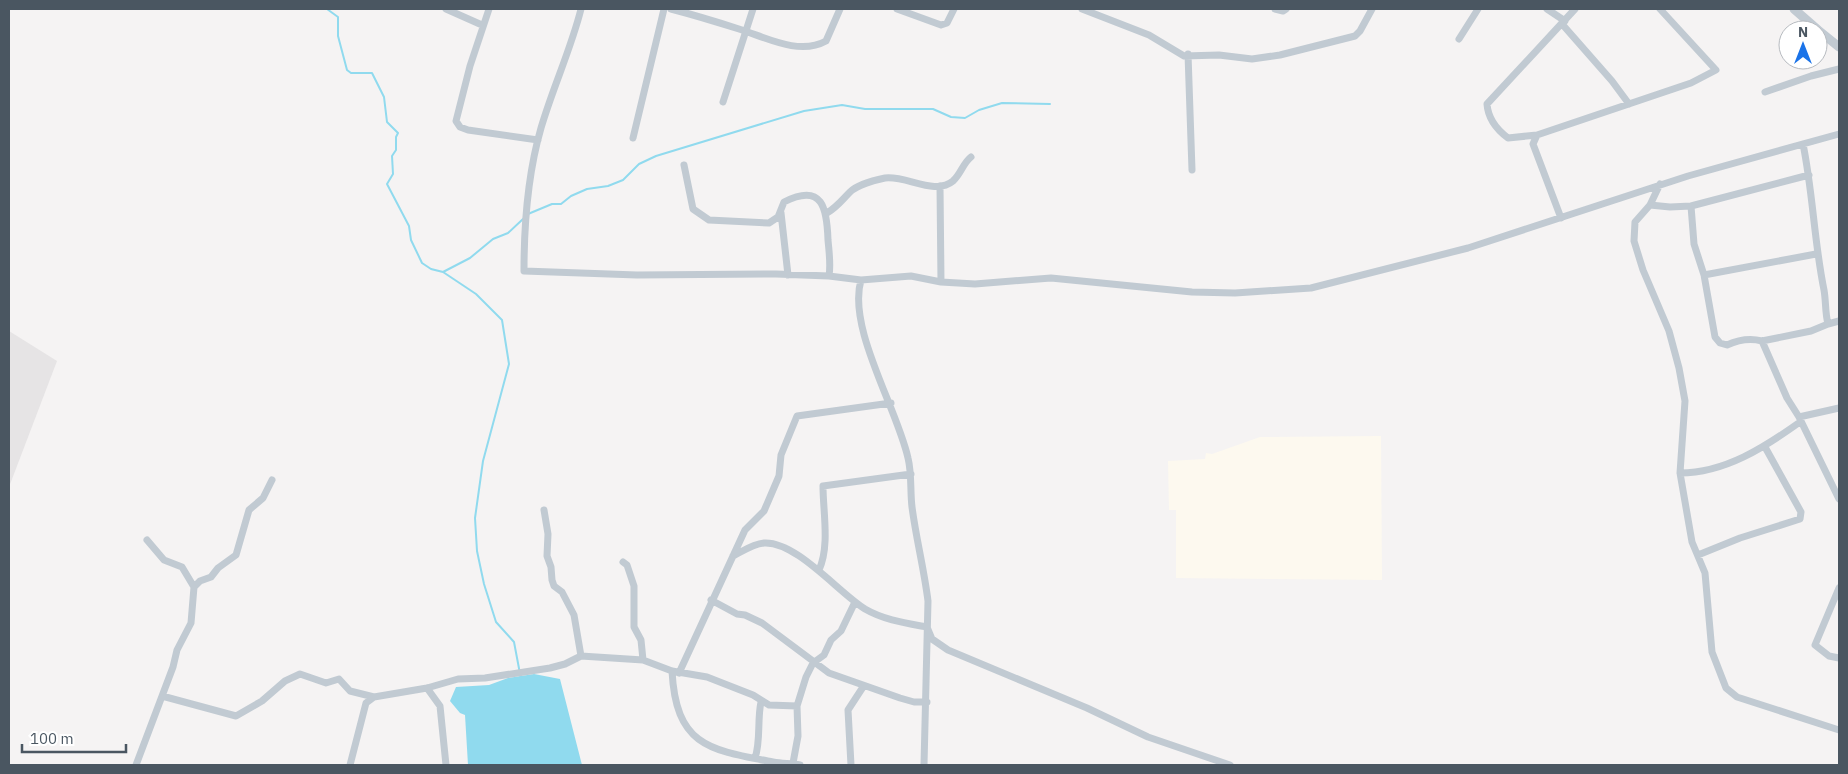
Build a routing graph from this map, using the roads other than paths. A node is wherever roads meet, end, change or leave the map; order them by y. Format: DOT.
graph roads {
  1 [pos="446,9"];
  2 [pos="489,9"];
  3 [pos="581,9"];
  4 [pos="664,9"];
  5 [pos="672,9"];
  6 [pos="753,9"];
  7 [pos="840,9"];
  8 [pos="897,9"];
  9 [pos="954,9"];
  10 [pos="1082,9"];
  11 [pos="1275,9"];
  12 [pos="1286,9"];
  13 [pos="1372,9"];
  14 [pos="1478,9"];
  15 [pos="1547,9"];
  16 [pos="1574,9"];
  17 [pos="1660,9"];
  18 [pos="1794,9"];
  19 [pos="1807,20"];
  20 [pos="1563,22"];
  21 [pos="482,25"];
  22 [pos="746,31"];
  23 [pos="1828,38"];
  24 [pos="1458,39"];
  25 [pos="1839,47"];
  26 [pos="1188,54"];
  27 [pos="1839,68"];
  28 [pos="1765,92"];
  29 [pos="723,102"];
  30 [pos="1628,104"];
  31 [pos="1839,134"];
  32 [pos="1537,135"];
  33 [pos="633,138"];
  34 [pos="538,140"];
  35 [pos="1803,144"];
  36 [pos="971,157"];
  37 [pos="684,165"];
  38 [pos="1192,170"];
  39 [pos="1809,175"];
  40 [pos="1660,184"];
  41 [pos="940,186"];
  42 [pos="1650,205"];
  43 [pos="1691,206"];
  44 [pos="781,212"];
  45 [pos="827,213"];
  46 [pos="1561,218"];
  47 [pos="1816,254"];
  48 [pos="788,275"];
  49 [pos="1704,275"];
  50 [pos="829,276"];
  51 [pos="861,280"];
  52 [pos="941,282"];
  53 [pos="1839,321"];
  54 [pos="1828,324"];
  55 [pos="1762,341"];
  56 [pos="891,403"];
  57 [pos="1839,408"];
  58 [pos="1800,420"];
  59 [pos="1765,447"];
  60 [pos="1680,473"];
  61 [pos="911,474"];
  62 [pos="272,480"];
  63 [pos="1839,499"];
  64 [pos="544,510"];
  65 [pos="147,540"];
  66 [pos="1698,555"];
  67 [pos="733,556"];
  68 [pos="623,562"];
  69 [pos="819,570"];
  70 [pos="194,587"];
  71 [pos="1839,588"];
  72 [pos="711,600"];
  73 [pos="854,602"];
  74 [pos="927,627"];
  75 [pos="581,656"];
  76 [pos="1839,658"];
  77 [pos="642,660"];
  78 [pos="814,663"];
  79 [pos="675,672"];
  80 [pos="863,687"];
  81 [pos="426,688"];
  82 [pos="162,696"];
  83 [pos="374,697"];
  84 [pos="761,702"];
  85 [pos="927,702"];
  86 [pos="797,706"];
  87 [pos="1839,730"];
  88 [pos="755,758"];
  89 [pos="766,763"];
  90 [pos="797,764"];
  91 [pos="136,765"];
  92 [pos="350,765"];
  93 [pos="446,765"];
  94 [pos="851,765"];
  95 [pos="924,765"];
  96 [pos="1230,765"];
  1 -- 21 [label="street"];
  2 -- 21 [label="street"];
  3 -- 34 [label="street"];
  4 -- 33 [label="street"];
  5 -- 22 [label="street"];
  6 -- 22 [label="street"];
  7 -- 22 [label="street"];
  8 -- 9 [label="street"];
  10 -- 26 [label="street"];
  11 -- 12 [label="street"];
  13 -- 26 [label="street"];
  14 -- 24 [label="street"];
  15 -- 20 [label="street"];
  16 -- 20 [label="street"];
  17 -- 30 [label="street"];
  18 -- 19 [label="street"];
  20 -- 30 [label="street"];
  20 -- 32 [label="street"];
  21 -- 34 [label="street"];
  22 -- 29 [label="street"];
  23 -- 25 [label="street"];
  26 -- 38 [label="street"];
  27 -- 28 [label="street"];
  30 -- 32 [label="street"];
  31 -- 35 [label="street"];
  32 -- 46 [label="street"];
  34 -- 48 [label="street"];
  35 -- 39 [label="street"];
  35 -- 40 [label="street"];
  36 -- 41 [label="street"];
  37 -- 44 [label="street"];
  39 -- 43 [label="street"];
  39 -- 47 [label="street"];
  40 -- 42 [label="street"];
  40 -- 46 [label="street"];
  41 -- 45 [label="street"];
  41 -- 52 [label="street"];
  42 -- 43 [label="street"];
  42 -- 60 [label="street"];
  43 -- 49 [label="street"];
  44 -- 45 [label="street"];
  44 -- 48 [label="street"];
  45 -- 50 [label="street"];
  46 -- 52 [label="street"];
  47 -- 49 [label="street"];
  47 -- 54 [label="street"];
  48 -- 50 [label="street"];
  49 -- 55 [label="street"];
  50 -- 51 [label="street"];
  51 -- 52 [label="street"];
  51 -- 56 [label="street"];
  53 -- 54 [label="street"];
  54 -- 55 [label="street"];
  55 -- 58 [label="street"];
  56 -- 61 [label="street"];
  56 -- 67 [label="street"];
  57 -- 58 [label="street"];
  58 -- 59 [label="street"];
  58 -- 63 [label="street"];
  59 -- 60 [label="street"];
  59 -- 66 [label="street"];
  60 -- 66 [label="street"];
  61 -- 69 [label="street"];
  61 -- 74 [label="street"];
  62 -- 70 [label="street"];
  64 -- 75 [label="street"];
  65 -- 70 [label="street"];
  66 -- 87 [label="street"];
  67 -- 69 [label="street"];
  67 -- 72 [label="street"];
  68 -- 77 [label="street"];
  69 -- 73 [label="street"];
  70 -- 82 [label="street"];
  71 -- 76 [label="street"];
  72 -- 78 [label="street"];
  72 -- 79 [label="street"];
  73 -- 74 [label="street"];
  73 -- 78 [label="street"];
  74 -- 85 [label="street"];
  74 -- 96 [label="street"];
  75 -- 77 [label="street"];
  75 -- 81 [label="street"];
  77 -- 79 [label="street"];
  78 -- 80 [label="street"];
  78 -- 86 [label="street"];
  79 -- 84 [label="street"];
  79 -- 88 [label="street"];
  80 -- 85 [label="street"];
  80 -- 94 [label="street"];
  81 -- 83 [label="street"];
  81 -- 93 [label="street"];
  82 -- 83 [label="street"];
  82 -- 91 [label="street"];
  83 -- 92 [label="street"];
  84 -- 86 [label="street"];
  84 -- 88 [label="street"];
  85 -- 95 [label="street"];
  86 -- 90 [label="street"];
  88 -- 89 [label="street"];
  89 -- 90 [label="street"];
}
